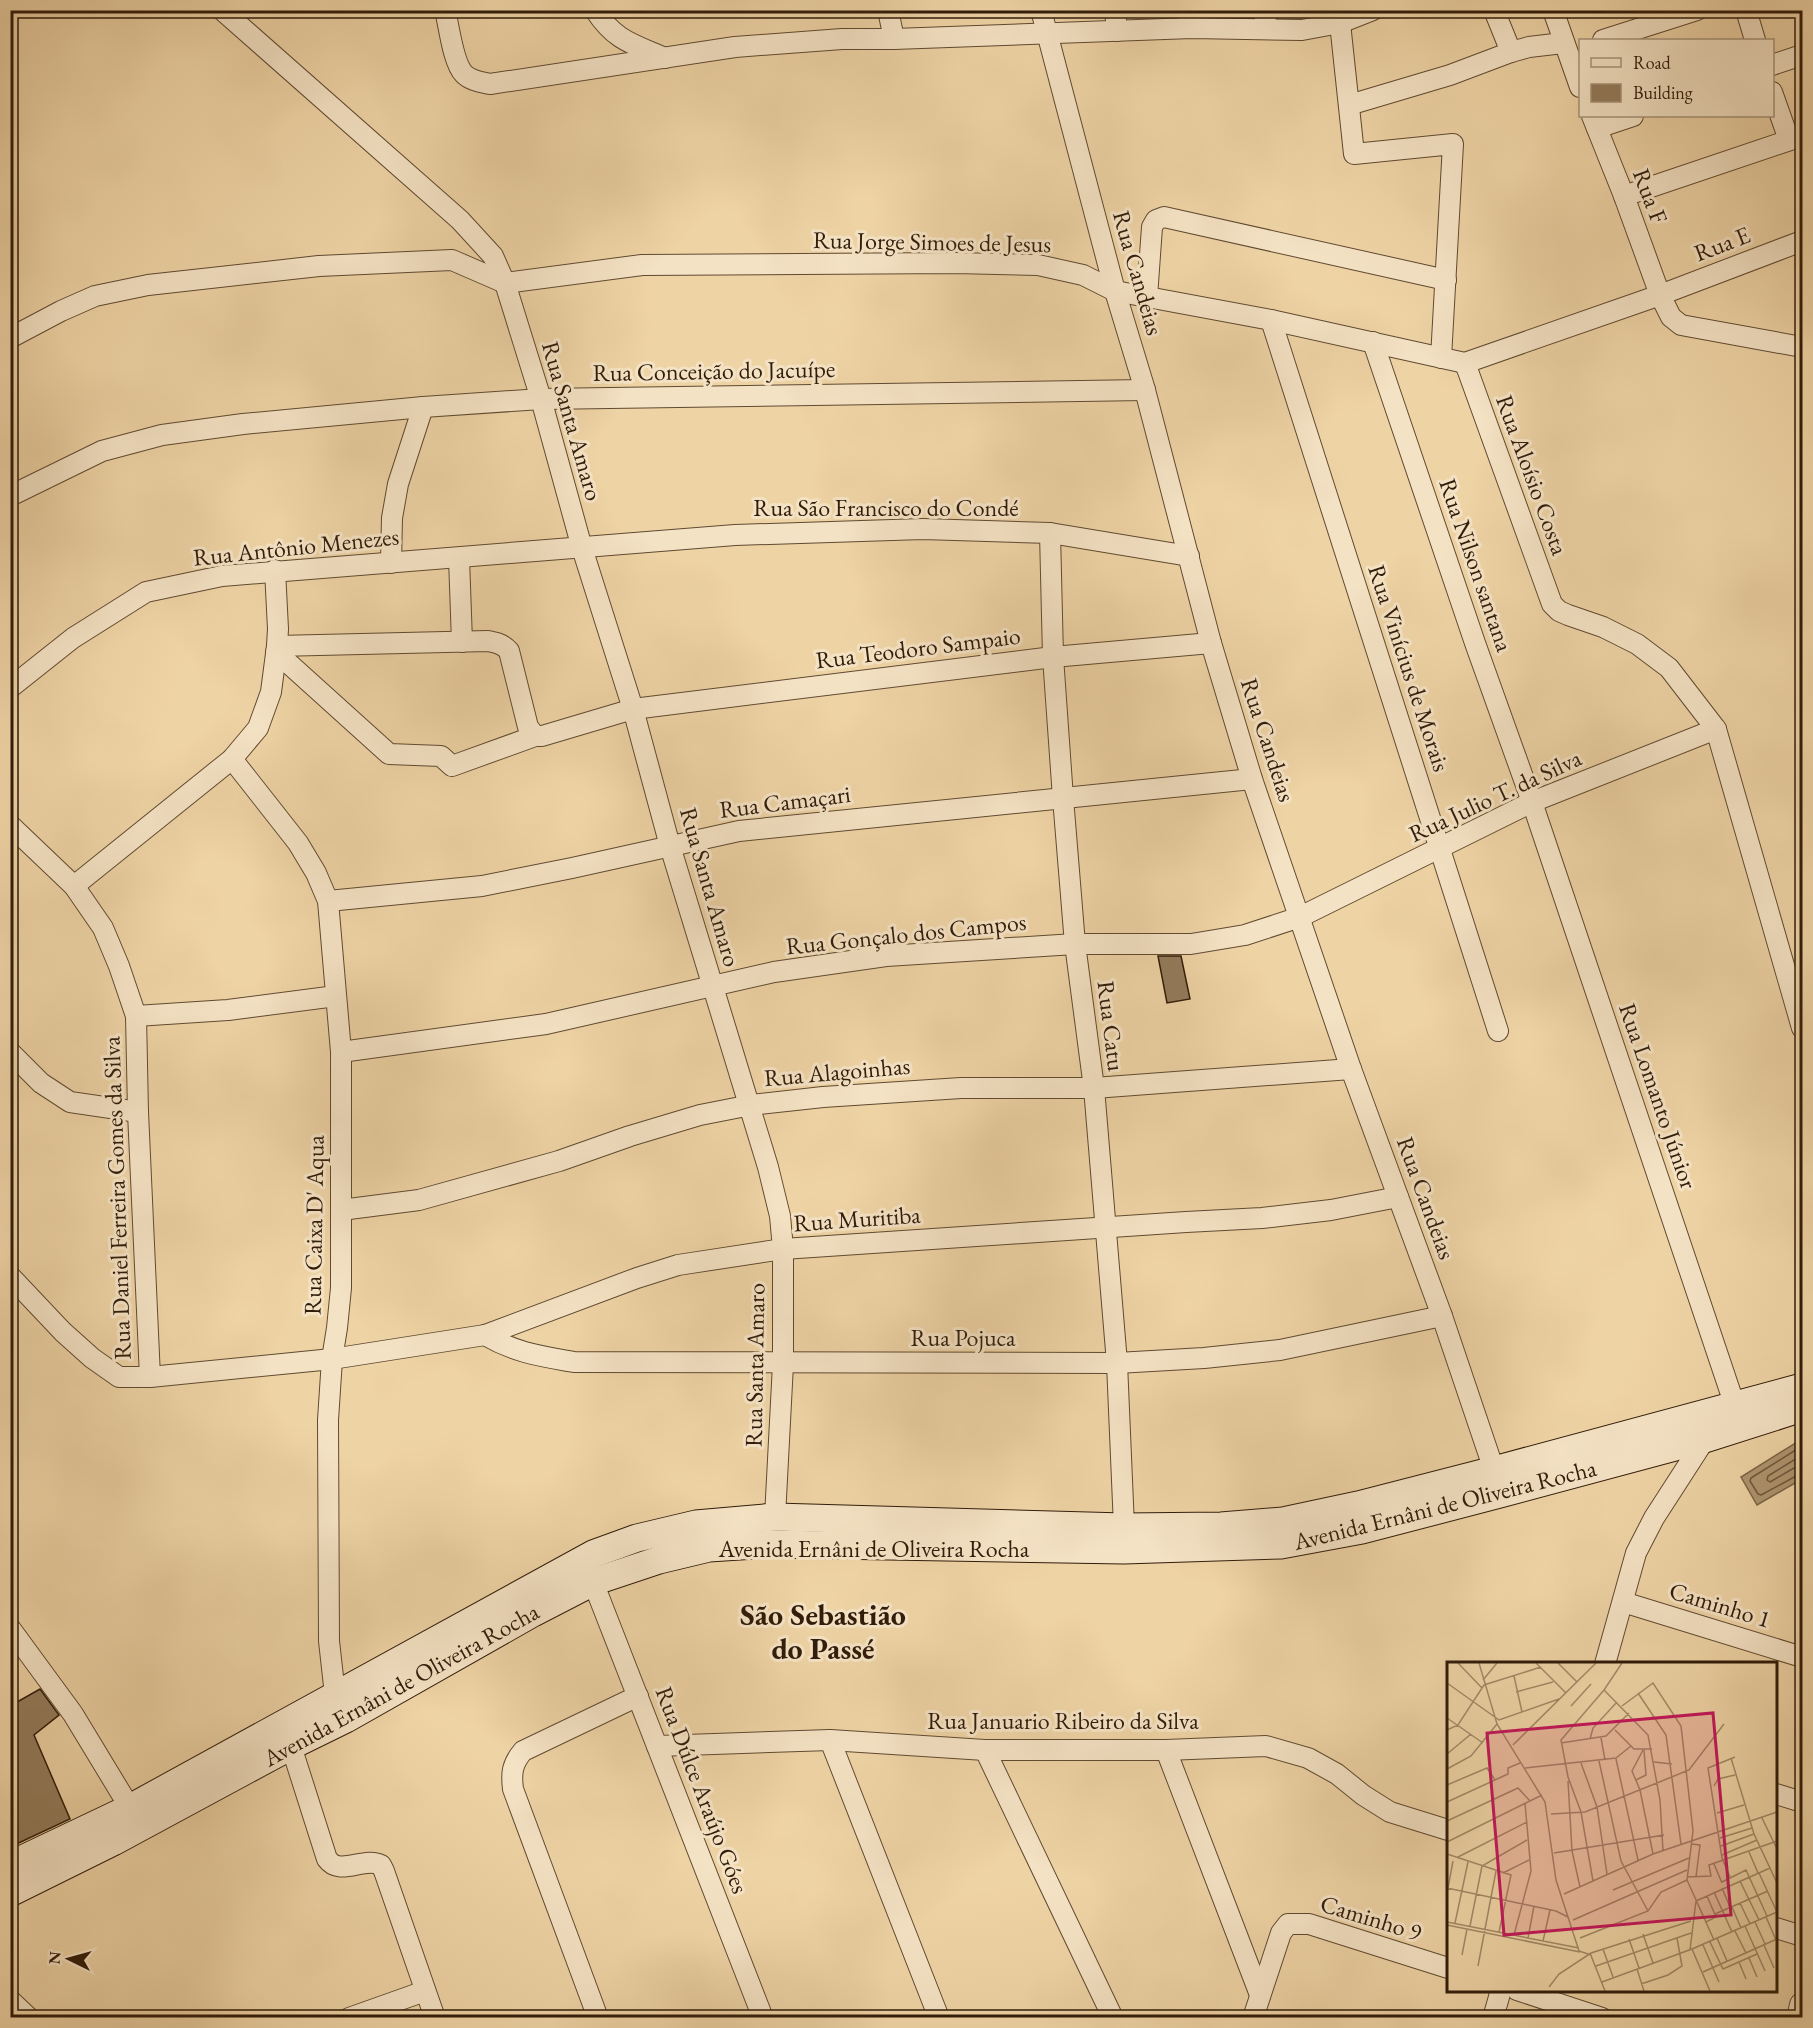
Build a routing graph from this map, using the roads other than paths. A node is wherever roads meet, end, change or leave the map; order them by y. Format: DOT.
graph roads {
  1 [pos="222,10"];
  2 [pos="445,10"];
  3 [pos="595,10"];
  4 [pos="888,10"];
  5 [pos="1041,10"];
  6 [pos="1115,10"];
  7 [pos="1373,10"];
  8 [pos="1494,10"];
  9 [pos="1553,10"];
  10 [pos="1697,10"];
  11 [pos="1746,10"];
  12 [pos="1338,17"];
  13 [pos="1189,19"];
  14 [pos="1266,20"];
  15 [pos="1117,31"];
  16 [pos="1046,34"];
  17 [pos="894,39"];
  18 [pos="1606,39"];
  19 [pos="1755,39"];
  20 [pos="1570,48"];
  21 [pos="1511,52"];
  22 [pos="1803,55"];
  23 [pos="666,58"];
  24 [pos="1774,65"];
  25 [pos="1579,80"];
  26 [pos="1774,94"];
  27 [pos="1349,105"];
  28 [pos="1626,117"];
  29 [pos="1594,122"];
  30 [pos="1796,138"];
  31 [pos="1624,196"];
  32 [pos="1803,241"];
  33 [pos="1446,280"];
  34 [pos="505,283"];
  35 [pos="1115,291"];
  36 [pos="1660,296"];
  37 [pos="1147,297"];
  38 [pos="1271,320"];
  39 [pos="10,338"];
  40 [pos="1373,342"];
  41 [pos="1803,347"];
  42 [pos="1441,358"];
  43 [pos="1465,363"];
  44 [pos="1144,390"];
  45 [pos="541,399"];
  46 [pos="423,407"];
  47 [pos="10,496"];
  48 [pos="1050,533"];
  49 [pos="582,548"];
  50 [pos="1189,556"];
  51 [pos="459,558"];
  52 [pos="391,563"];
  53 [pos="275,570"];
  54 [pos="462,642"];
  55 [pos="1211,644"];
  56 [pos="277,649"];
  57 [pos="1053,657"];
  58 [pos="10,688"];
  59 [pos="633,709"];
  60 [pos="1716,729"];
  61 [pos="535,736"];
  62 [pos="232,759"];
  63 [pos="1252,779"];
  64 [pos="1063,798"];
  65 [pos="1532,802"];
  66 [pos="10,825"];
  67 [pos="670,846"];
  68 [pos="1440,849"];
  69 [pos="74,886"];
  70 [pos="328,902"];
  71 [pos="1300,917"];
  72 [pos="1075,944"];
  73 [pos="712,985"];
  74 [pos="336,996"];
  75 [pos="136,1016"];
  76 [pos="1803,1028"];
  77 [pos="1498,1031"];
  78 [pos="10,1052"];
  79 [pos="341,1052"];
  80 [pos="1351,1069"];
  81 [pos="1094,1088"];
  82 [pos="751,1105"];
  83 [pos="138,1112"];
  84 [pos="1398,1197"];
  85 [pos="341,1210"];
  86 [pos="1106,1227"];
  87 [pos="783,1249"];
  88 [pos="10,1276"];
  89 [pos="1442,1316"];
  90 [pos="485,1335"];
  91 [pos="332,1359"];
  92 [pos="1117,1363"];
  93 [pos="783,1364"];
  94 [pos="150,1377"];
  95 [pos="1803,1387"];
  96 [pos="1735,1406"];
  97 [pos="1803,1408"];
  98 [pos="1705,1438"];
  99 [pos="1494,1470"];
  100 [pos="775,1517"];
  101 [pos="1124,1527"];
  102 [pos="593,1582"];
  103 [pos="1623,1602"];
  104 [pos="10,1628"];
  105 [pos="1803,1657"];
  106 [pos="1606,1662"];
  107 [pos="638,1696"];
  108 [pos="341,1707"];
  109 [pos="830,1740"];
  110 [pos="291,1746"];
  111 [pos="657,1746"];
  112 [pos="985,1750"];
  113 [pos="1166,1750"];
  114 [pos="1777,1794"];
  115 [pos="1803,1802"];
  116 [pos="130,1808"];
  117 [pos="1447,1829"];
  118 [pos="10,1865"];
  119 [pos="10,1893"];
  120 [pos="1777,1928"];
  121 [pos="1803,1936"];
  122 [pos="1447,1967"];
  123 [pos="426,1991"];
  124 [pos="1500,1992"];
  125 [pos="1523,1992"];
  126 [pos="1260,1995"];
  127 [pos="10,2000"];
  128 [pos="1803,2006"];
  129 [pos="29,2018"];
  130 [pos="349,2018"];
  131 [pos="435,2018"];
  132 [pos="598,2018"];
  133 [pos="763,2018"];
  134 [pos="939,2018"];
  135 [pos="1113,2018"];
  136 [pos="1253,2018"];
  137 [pos="1493,2018"];
  138 [pos="1602,2018"];
  139 [pos="1799,2018"];
  1 -- 34 [label="street, Rua Santa Amaro"];
  2 -- 23 [label="street"];
  3 -- 23 [label="street"];
  4 -- 17 [label="street"];
  5 -- 16 [label="street, Rua Candeias"];
  6 -- 15 [label="street"];
  7 -- 12 [label="street"];
  8 -- 21 [label="street"];
  9 -- 20 [label="street"];
  10 -- 18 [label="street"];
  11 -- 19 [label="street"];
  12 -- 14 [label="street"];
  12 -- 27 [label="street"];
  13 -- 14 [label="street"];
  13 -- 15 [label="street"];
  15 -- 16 [label="street"];
  16 -- 17 [label="street"];
  16 -- 35 [label="street, Rua Candeias"];
  17 -- 23 [label="street"];
  20 -- 21 [label="street"];
  20 -- 25 [label="street"];
  21 -- 27 [label="street"];
  22 -- 24 [label="street"];
  26 -- 30 [label="street"];
  27 -- 33 [label="street"];
  28 -- 29 [label="street"];
  29 -- 31 [label="street, Rua F"];
  30 -- 31 [label="street"];
  31 -- 36 [label="street, Rua F"];
  32 -- 36 [label="street, Rua E"];
  33 -- 37 [label="street"];
  33 -- 42 [label="street"];
  34 -- 35 [label="street, Rua Jorge Simoes de Jesus"];
  34 -- 39 [label="street"];
  34 -- 45 [label="street, Rua Santa Amaro"];
  35 -- 37 [label="street, Rua Jorge Simoes de Jesus"];
  35 -- 44 [label="street, Rua Candeias"];
  36 -- 41 [label="street, Rua F"];
  36 -- 43 [label="street"];
  37 -- 38 [label="street, Rua Jorge Simoes de Jesus"];
  38 -- 40 [label="street, Rua Jorge Simoes de Jesus"];
  38 -- 68 [label="street, Rua Vinícius de Morais"];
  40 -- 42 [label="street, Rua Jorge Simoes de Jesus"];
  40 -- 65 [label="street, Rua Nilson santana"];
  42 -- 43 [label="street, Rua Jorge Simoes de Jesus"];
  43 -- 60 [label="street, Rua Aloísio Costa"];
  44 -- 45 [label="street, Rua Conceição do Jacuípe"];
  44 -- 50 [label="street, Rua Candeias"];
  45 -- 46 [label="street, Rua Conceição do Jacuípe"];
  45 -- 49 [label="street, Rua Santa Amaro"];
  46 -- 47 [label="street, Rua Conceição do Jacuípe"];
  46 -- 52 [label="street"];
  48 -- 49 [label="street, Rua São Francisco do Condé"];
  48 -- 50 [label="street, Rua São Francisco do Condé"];
  48 -- 57 [label="street, Rua Catu"];
  49 -- 51 [label="street, Rua Antônio Menezes"];
  49 -- 59 [label="street, Rua Santa Amaro"];
  50 -- 55 [label="street, Rua Candeias"];
  51 -- 52 [label="street, Rua Antônio Menezes"];
  51 -- 54 [label="street"];
  52 -- 53 [label="street, Rua Antônio Menezes"];
  53 -- 56 [label="street"];
  53 -- 58 [label="street, Rua Antônio Menezes"];
  54 -- 56 [label="street"];
  54 -- 61 [label="street"];
  55 -- 57 [label="street, Rua Teodoro Sampaio"];
  55 -- 63 [label="street, Rua Candeias"];
  56 -- 61 [label="street, Rua Teodoro Sampaio"];
  56 -- 62 [label="street"];
  57 -- 59 [label="street, Rua Teodoro Sampaio"];
  57 -- 64 [label="street, Rua Catu"];
  59 -- 61 [label="street, Rua Teodoro Sampaio"];
  59 -- 67 [label="street, Rua Santa Amaro"];
  60 -- 65 [label="street, Rua Julio T. da Silva"];
  60 -- 76 [label="street"];
  62 -- 69 [label="street"];
  62 -- 70 [label="street, Rua Caixa D' Aqua"];
  63 -- 64 [label="street, Rua Camaçari"];
  63 -- 71 [label="street, Rua Candeias"];
  64 -- 67 [label="street, Rua Camaçari"];
  64 -- 72 [label="street, Rua Catu"];
  65 -- 68 [label="street, Rua Julio T. da Silva"];
  65 -- 96 [label="street, Rua Lomanto Júnior"];
  66 -- 69 [label="street, Rua Daniel Ferreira Gomes da Silva"];
  67 -- 70 [label="street, Rua Camaçari"];
  67 -- 73 [label="street, Rua Santa Amaro"];
  68 -- 71 [label="street, Rua Julio T. da Silva"];
  68 -- 77 [label="street, Rua Vinícius de Morais"];
  69 -- 75 [label="street, Rua Daniel Ferreira Gomes da Silva"];
  70 -- 74 [label="street, Rua Caixa D' Aqua"];
  71 -- 72 [label="street, Rua Gonçalo dos Campos"];
  71 -- 80 [label="street, Rua Candeias"];
  72 -- 73 [label="street, Rua Gonçalo dos Campos"];
  72 -- 81 [label="street, Rua Catu"];
  73 -- 79 [label="street, Rua Gonçalo dos Campos"];
  73 -- 82 [label="street, Rua Santa Amaro"];
  74 -- 75 [label="street"];
  74 -- 79 [label="street, Rua Caixa D' Aqua"];
  75 -- 83 [label="street, Rua Daniel Ferreira Gomes da Silva"];
  78 -- 83 [label="street"];
  79 -- 85 [label="street, Rua Caixa D' Aqua"];
  80 -- 81 [label="street, Rua Alagoinhas"];
  80 -- 84 [label="street, Rua Candeias"];
  81 -- 82 [label="street, Rua Alagoinhas"];
  81 -- 86 [label="street, Rua Catu"];
  82 -- 85 [label="street, Rua Alagoinhas"];
  82 -- 87 [label="street, Rua Santa Amaro"];
  83 -- 94 [label="street, Rua Daniel Ferreira Gomes da Silva"];
  84 -- 86 [label="street, Rua Muritiba"];
  84 -- 89 [label="street, Rua Candeias"];
  85 -- 91 [label="street, Rua Caixa D' Aqua"];
  86 -- 87 [label="street, Rua Muritiba"];
  86 -- 92 [label="street, Rua Catu"];
  87 -- 90 [label="street, Rua Muritiba"];
  87 -- 93 [label="street, Rua Santa Amaro"];
  88 -- 94 [label="street, Rua Muritiba"];
  89 -- 92 [label="street, Rua Pojuca"];
  89 -- 99 [label="street, Rua Candeias"];
  90 -- 91 [label="street, Rua Muritiba"];
  90 -- 93 [label="street, Rua Pojuca"];
  91 -- 94 [label="street, Rua Muritiba"];
  91 -- 108 [label="street, Rua Caixa D' Aqua"];
  92 -- 93 [label="street, Rua Pojuca"];
  92 -- 101 [label="street, Rua Catu"];
  93 -- 100 [label="street, Rua Santa Amaro"];
  95 -- 96 [label="main road, Avenida Ernâni de Oliveira Rocha"];
  96 -- 99 [label="main road, Avenida Ernâni de Oliveira Rocha"];
  97 -- 98 [label="main road, Avenida Ernâni de Oliveira Rocha"];
  98 -- 102 [label="main road, Avenida Ernâni de Oliveira Rocha"];
  98 -- 103 [label="street"];
  99 -- 101 [label="main road, Avenida Ernâni de Oliveira Rocha"];
  100 -- 101 [label="main road, Avenida Ernâni de Oliveira Rocha"];
  100 -- 108 [label="main road, Avenida Ernâni de Oliveira Rocha"];
  102 -- 107 [label="street, Rua Dúlce Araújo Góes"];
  102 -- 108 [label="main road, Avenida Ernâni de Oliveira Rocha"];
  103 -- 105 [label="street, Caminho 1"];
  103 -- 106 [label="street"];
  104 -- 116 [label="street"];
  107 -- 111 [label="street, Rua Dúlce Araújo Góes"];
  107 -- 132 [label="street"];
  108 -- 110 [label="main road, Avenida Ernâni de Oliveira Rocha"];
  108 -- 116 [label="main road, Avenida Ernâni de Oliveira Rocha"];
  109 -- 111 [label="street, Rua Januario Ribeiro da Silva"];
  109 -- 112 [label="street, Rua Januario Ribeiro da Silva"];
  109 -- 134 [label="street"];
  110 -- 119 [label="main road, Avenida Ernâni de Oliveira Rocha"];
  110 -- 123 [label="street"];
  111 -- 133 [label="street, Rua Dúlce Araújo Góes"];
  112 -- 113 [label="street, Rua Januario Ribeiro da Silva"];
  112 -- 135 [label="street"];
  113 -- 117 [label="street, Rua Januario Ribeiro da Silva"];
  113 -- 126 [label="street"];
  114 -- 115 [label="street"];
  116 -- 118 [label="main road, Avenida Ernâni de Oliveira Rocha"];
  120 -- 121 [label="street"];
  122 -- 126 [label="street, Caminho 9"];
  123 -- 130 [label="street"];
  123 -- 131 [label="street"];
  124 -- 137 [label="street"];
  125 -- 138 [label="street"];
  126 -- 136 [label="street"];
  127 -- 129 [label="street"];
  128 -- 139 [label="street"];
}
